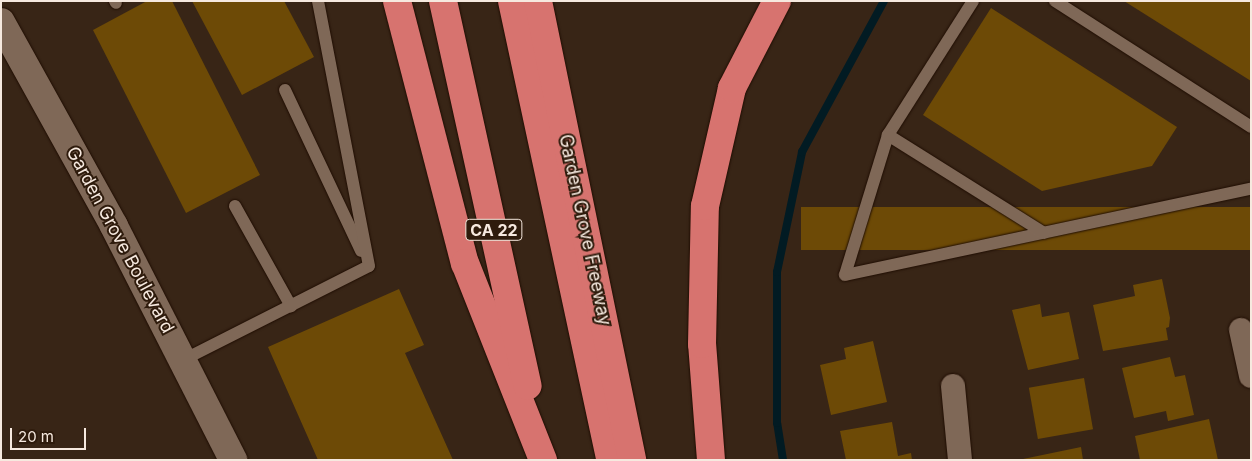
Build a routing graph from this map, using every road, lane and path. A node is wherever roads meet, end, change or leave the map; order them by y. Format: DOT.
graph roads {
  1 [pos="318,1"];
  2 [pos="397,1"];
  3 [pos="444,1"];
  4 [pos="512,1"];
  5 [pos="538,1"];
  6 [pos="777,1"];
  7 [pos="973,1"];
  8 [pos="1055,1"];
  9 [pos="1,22"];
  10 [pos="285,90"];
  11 [pos="1250,125"];
  12 [pos="888,135"];
  13 [pos="1251,189"];
  14 [pos="235,206"];
  15 [pos="1044,233"];
  16 [pos="369,266"];
  17 [pos="291,306"];
  18 [pos="1241,330"];
  19 [pos="183,360"];
  20 [pos="1251,376"];
  21 [pos="953,386"];
  22 [pos="233,460"];
  23 [pos="544,460"];
  24 [pos="610,460"];
  25 [pos="632,460"];
  26 [pos="711,460"];
  27 [pos="960,460"];
  1 -- 16 [label="lane"];
  2 -- 23 [label="highway"];
  3 -- 23 [label="highway, CA 22"];
  4 -- 24 [label="highway"];
  5 -- 25 [label="highway, Garden Grove Freeway"];
  6 -- 26 [label="highway"];
  7 -- 12 [label="lane"];
  8 -- 11 [label="lane"];
  9 -- 19 [label="main road, Garden Grove Boulevard"];
  10 -- 16 [label="lane"];
  12 -- 15 [label="lane"];
  12 -- 15 [label="lane"];
  13 -- 15 [label="lane"];
  14 -- 17 [label="lane"];
  16 -- 17 [label="lane"];
  17 -- 19 [label="lane"];
  18 -- 20 [label="street"];
  19 -- 22 [label="main road, Garden Grove Boulevard"];
  21 -- 27 [label="street"];
}
